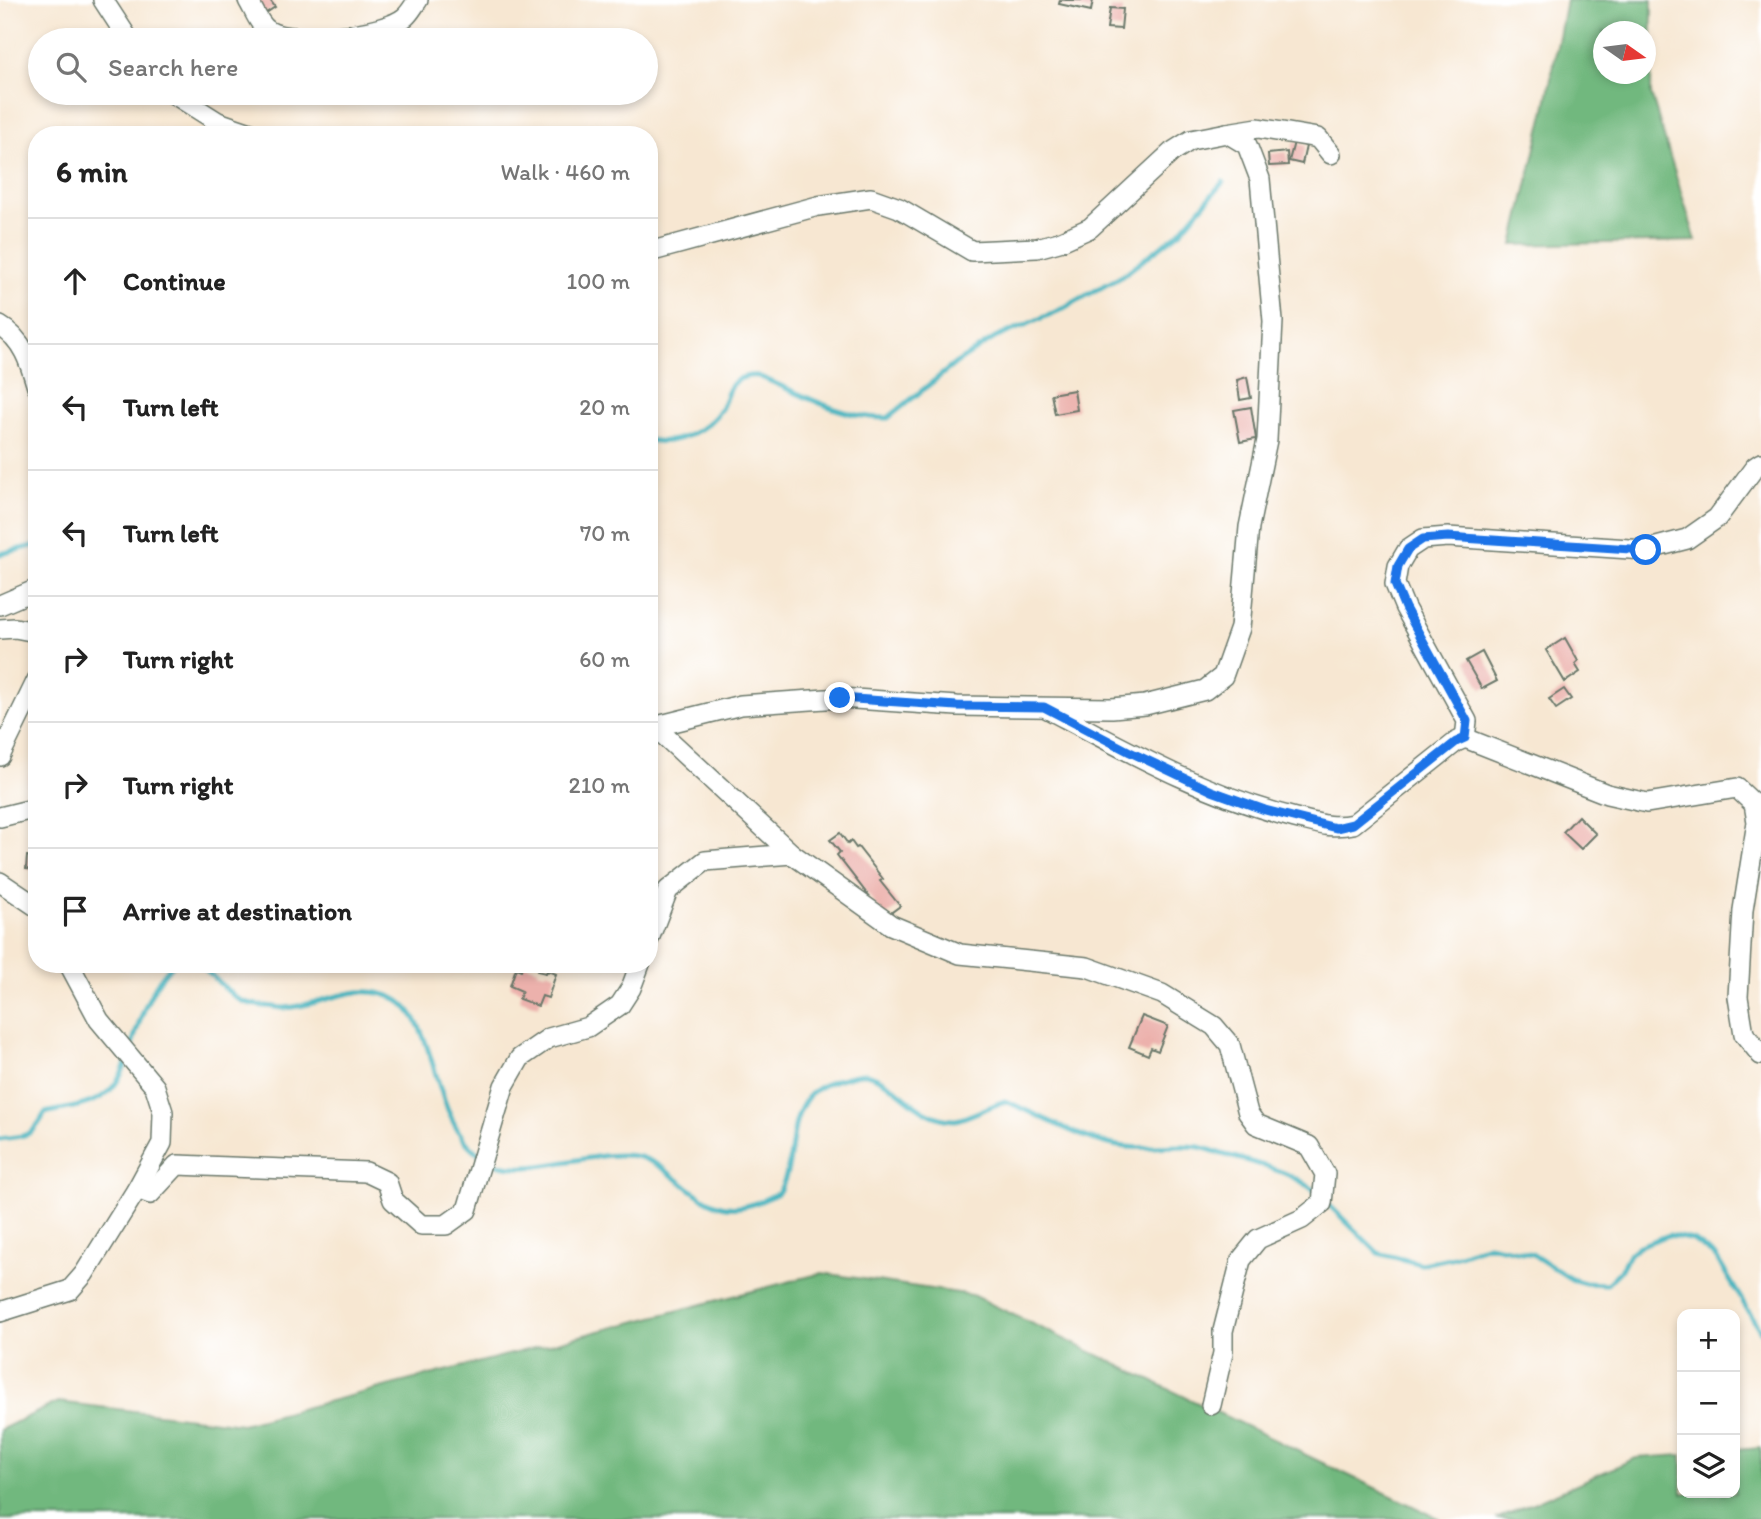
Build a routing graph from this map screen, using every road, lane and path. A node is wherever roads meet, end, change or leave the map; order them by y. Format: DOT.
graph roads {
  1 [pos="103,0"];
  2 [pos="248,0"];
  3 [pos="418,0"];
  4 [pos="121,28"];
  5 [pos="264,28"];
  6 [pos="378,28"];
  7 [pos="191,105"];
  8 [pos="230,126"];
  9 [pos="1227,133"];
  10 [pos="1331,154"];
  11 [pos="658,250"];
  12 [pos="0,326"];
  13 [pos="28,358"];
  14 [pos="1759,463"];
  15 [pos="28,593"];
  16 [pos="0,605"];
  17 [pos="0,629"];
  18 [pos="28,630"];
  19 [pos="28,698"];
  20 [pos="1044,707"];
  21 [pos="658,726"];
  22 [pos="658,733"];
  23 [pos="1465,738"];
  24 [pos="0,756"];
  25 [pos="28,810"];
  26 [pos="0,817"];
  27 [pos="792,854"];
  28 [pos="0,882"];
  29 [pos="28,901"];
  30 [pos="658,916"];
  31 [pos="74,973"];
  32 [pos="637,973"];
  33 [pos="1761,1055"];
  34 [pos="137,1189"];
  35 [pos="0,1312"];
  36 [pos="1210,1405"];
  1 -- 4 [label="street"];
  2 -- 5 [label="street"];
  3 -- 6 [label="street"];
  7 -- 8 [label="street"];
  9 -- 10 [label="street"];
  9 -- 11 [label="street"];
  9 -- 20 [label="street"];
  12 -- 13 [label="street"];
  14 -- 23 [label="street"];
  15 -- 16 [label="street"];
  17 -- 18 [label="street"];
  19 -- 24 [label="street"];
  20 -- 21 [label="street"];
  20 -- 23 [label="street"];
  22 -- 27 [label="street"];
  23 -- 33 [label="street"];
  25 -- 26 [label="street"];
  27 -- 30 [label="street"];
  27 -- 36 [label="street"];
  28 -- 29 [label="street"];
  31 -- 34 [label="street"];
  32 -- 34 [label="street"];
  34 -- 35 [label="street"];
}
